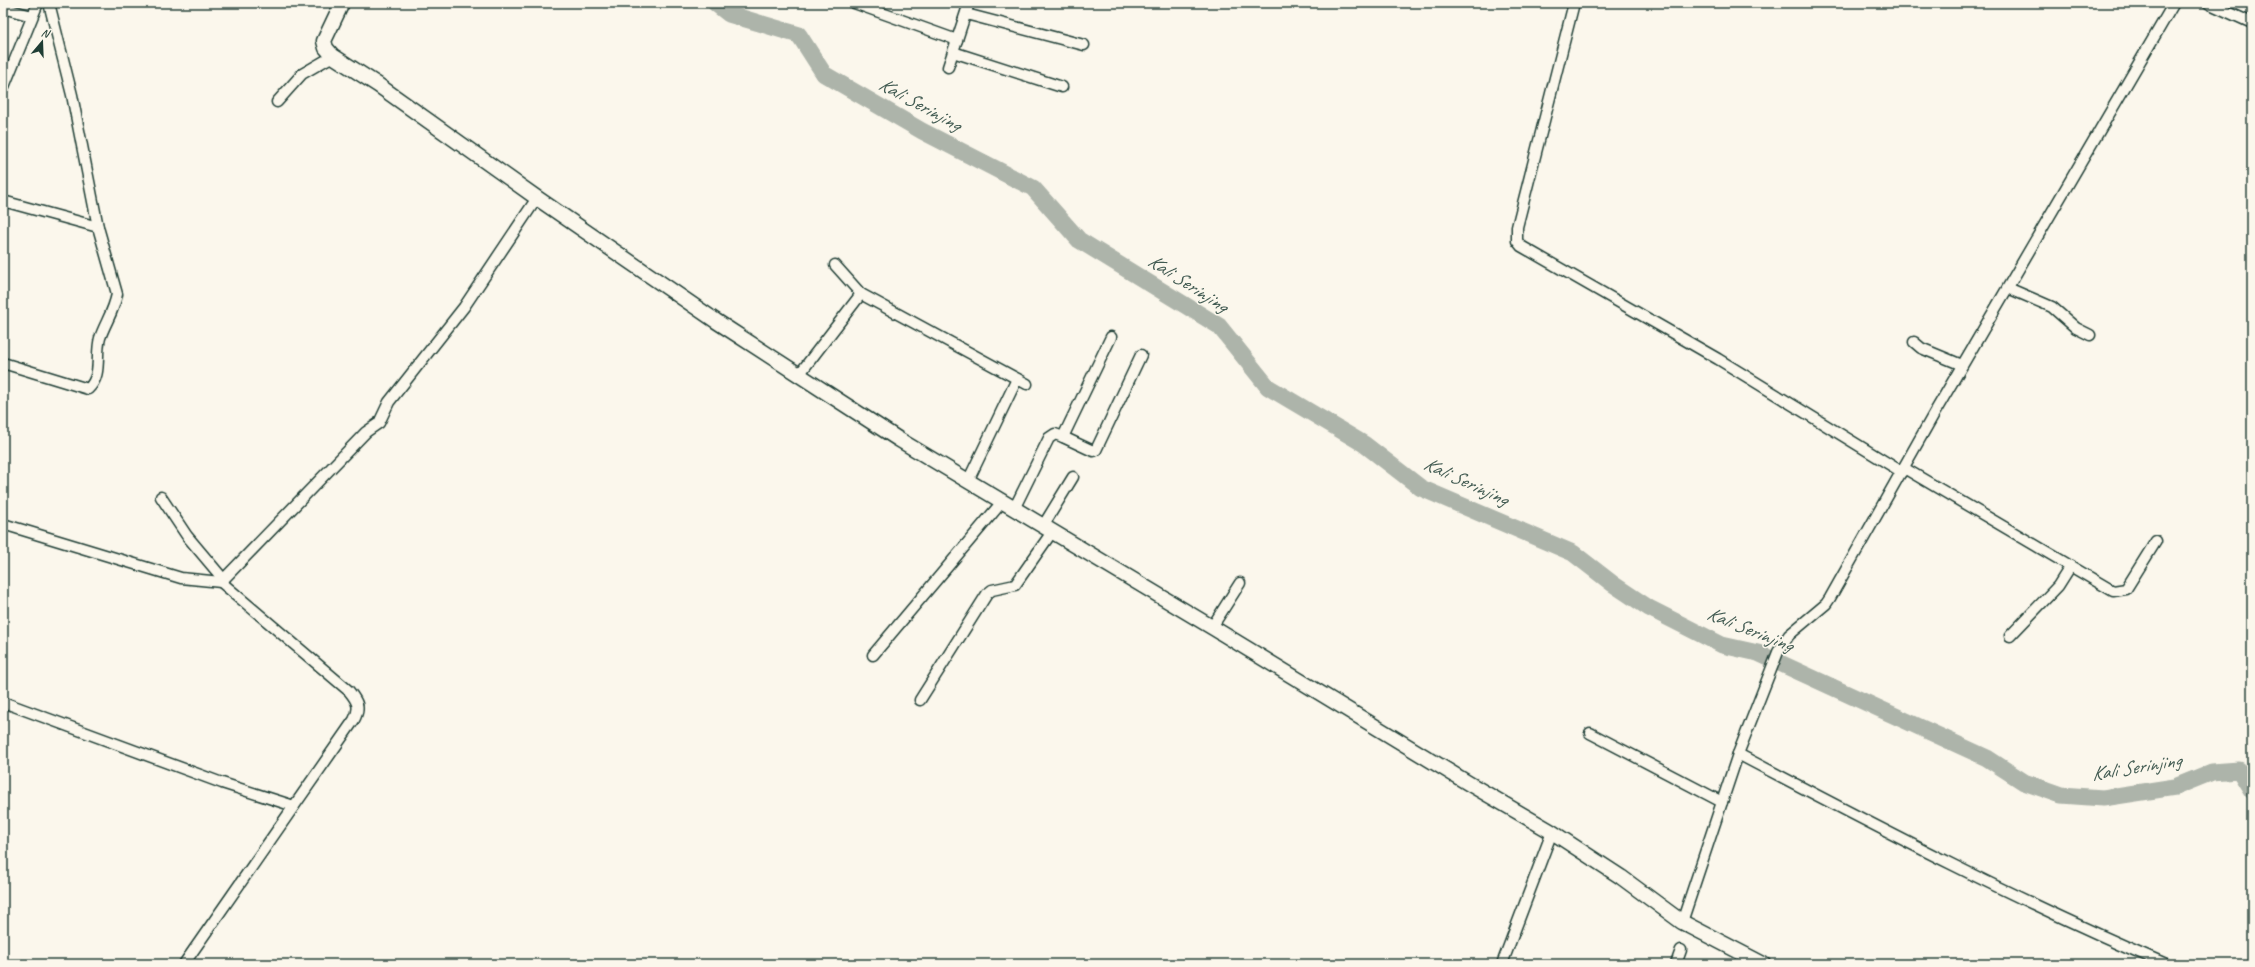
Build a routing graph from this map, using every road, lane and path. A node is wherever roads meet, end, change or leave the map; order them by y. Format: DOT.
graph roads {
  1 [pos="38,3"];
  2 [pos="49,3"];
  3 [pos="342,3"];
  4 [pos="854,3"];
  5 [pos="969,3"];
  6 [pos="1574,3"];
  7 [pos="2174,3"];
  8 [pos="2208,3"];
  9 [pos="3,8"];
  10 [pos="966,14"];
  11 [pos="32,16"];
  12 [pos="2252,23"];
  13 [pos="958,40"];
  14 [pos="1084,45"];
  15 [pos="953,52"];
  16 [pos="334,56"];
  17 [pos="948,66"];
  18 [pos="1062,87"];
  19 [pos="3,89"];
  20 [pos="277,102"];
  21 [pos="537,198"];
  22 [pos="3,201"];
  23 [pos="98,227"];
  24 [pos="835,265"];
  25 [pos="2008,288"];
  26 [pos="861,294"];
  27 [pos="2090,336"];
  28 [pos="1111,337"];
  29 [pos="1914,342"];
  30 [pos="1140,355"];
  31 [pos="3,363"];
  32 [pos="1962,365"];
  33 [pos="798,376"];
  34 [pos="1017,379"];
  35 [pos="1027,384"];
  36 [pos="1063,437"];
  37 [pos="1903,470"];
  38 [pos="1073,478"];
  39 [pos="968,481"];
  40 [pos="161,497"];
  41 [pos="1002,502"];
  42 [pos="1014,509"];
  43 [pos="3,524"];
  44 [pos="1048,529"];
  45 [pos="2156,541"];
  46 [pos="2070,567"];
  47 [pos="222,581"];
  48 [pos="1240,583"];
  49 [pos="1212,627"];
  50 [pos="2010,636"];
  51 [pos="873,656"];
  52 [pos="920,700"];
  53 [pos="3,702"];
  54 [pos="1590,733"];
  55 [pos="1738,754"];
  56 [pos="1722,802"];
  57 [pos="294,806"];
  58 [pos="1552,832"];
  59 [pos="1682,922"];
  60 [pos="1681,950"];
  61 [pos="184,964"];
  62 [pos="1502,964"];
  63 [pos="1676,964"];
  64 [pos="1763,964"];
  65 [pos="2166,964"];
  1 -- 11 [label="street"];
  2 -- 23 [label="street"];
  3 -- 16 [label="street"];
  4 -- 13 [label="street"];
  5 -- 10 [label="street"];
  6 -- 37 [label="street"];
  7 -- 25 [label="street"];
  8 -- 12 [label="street"];
  9 -- 11 [label="street"];
  10 -- 13 [label="street"];
  10 -- 14 [label="street"];
  11 -- 19 [label="street"];
  13 -- 15 [label="street"];
  15 -- 17 [label="street"];
  15 -- 18 [label="street"];
  16 -- 20 [label="street"];
  16 -- 21 [label="street"];
  21 -- 33 [label="street"];
  21 -- 47 [label="street"];
  22 -- 23 [label="street"];
  23 -- 31 [label="street"];
  24 -- 26 [label="street"];
  25 -- 27 [label="street"];
  25 -- 32 [label="street"];
  26 -- 33 [label="street"];
  26 -- 34 [label="street"];
  28 -- 36 [label="street"];
  29 -- 32 [label="street"];
  30 -- 36 [label="street"];
  32 -- 37 [label="street"];
  33 -- 39 [label="street"];
  34 -- 35 [label="street"];
  34 -- 39 [label="street"];
  36 -- 42 [label="street"];
  37 -- 46 [label="street"];
  37 -- 55 [label="street"];
  38 -- 44 [label="street"];
  39 -- 41 [label="street"];
  40 -- 47 [label="street"];
  41 -- 42 [label="street"];
  41 -- 51 [label="street"];
  42 -- 44 [label="street"];
  43 -- 47 [label="street"];
  44 -- 49 [label="street"];
  44 -- 52 [label="street"];
  45 -- 46 [label="street"];
  46 -- 50 [label="street"];
  47 -- 57 [label="street"];
  48 -- 49 [label="street"];
  49 -- 58 [label="street"];
  53 -- 57 [label="street"];
  54 -- 56 [label="street"];
  55 -- 56 [label="street"];
  55 -- 65 [label="street"];
  56 -- 59 [label="street"];
  57 -- 61 [label="street"];
  58 -- 59 [label="street"];
  58 -- 62 [label="street"];
  59 -- 64 [label="street"];
  60 -- 63 [label="street"];
}
